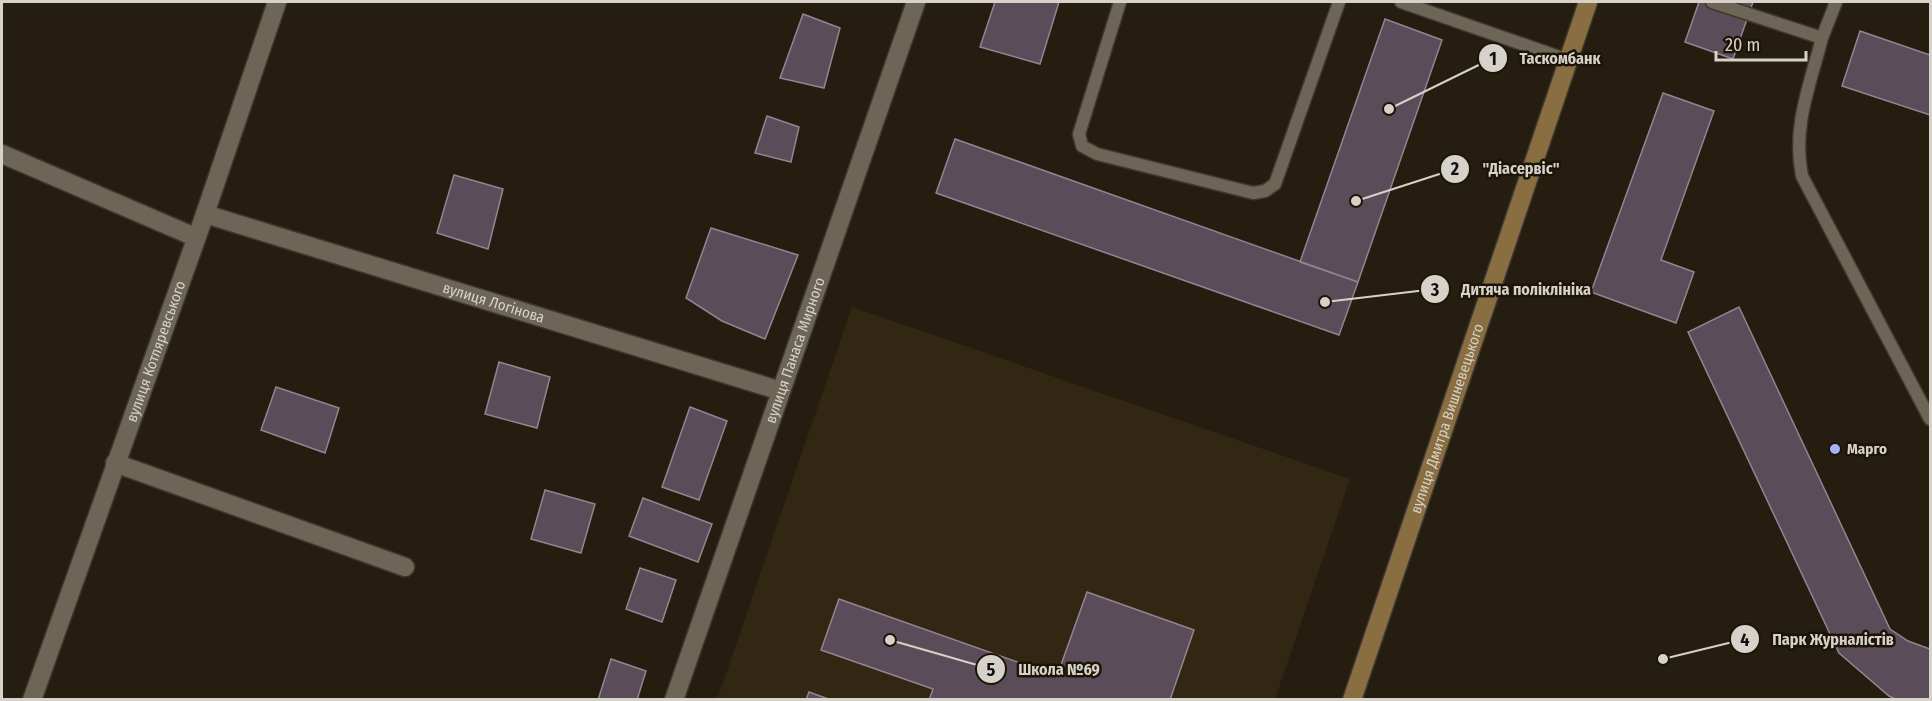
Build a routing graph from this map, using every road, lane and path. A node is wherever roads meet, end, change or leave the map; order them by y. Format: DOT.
graph roads {
  1 [pos="277,2"];
  2 [pos="916,2"];
  3 [pos="1120,2"];
  4 [pos="1339,2"];
  5 [pos="1401,2"];
  6 [pos="1588,2"];
  7 [pos="1712,2"];
  8 [pos="1836,2"];
  9 [pos="1822,38"];
  10 [pos="1568,60"];
  11 [pos="2,154"];
  12 [pos="205,214"];
  13 [pos="195,237"];
  14 [pos="781,391"];
  15 [pos="1930,419"];
  16 [pos="115,463"];
  17 [pos="405,567"];
  18 [pos="32,699"];
  19 [pos="674,699"];
  20 [pos="1352,699"];
  1 -- 12 [label="street, вулиця Котляревського"];
  2 -- 14 [label="street, вулиця Панаса Мирного"];
  3 -- 4 [label="lane"];
  5 -- 10 [label="lane"];
  6 -- 10 [label="street, вулиця Дмитра Вишневецького"];
  7 -- 9 [label="lane"];
  8 -- 9 [label="lane"];
  9 -- 15 [label="lane"];
  10 -- 20 [label="street, вулиця Дмитра Вишневецького"];
  11 -- 13 [label="street"];
  12 -- 13 [label="street, вулиця Котляревського"];
  12 -- 14 [label="street, вулиця Логінова"];
  13 -- 16 [label="street, вулиця Котляревського"];
  14 -- 19 [label="street, вулиця Панаса Мирного"];
  16 -- 17 [label="street"];
  16 -- 18 [label="street, вулиця Котляревського"];
}
